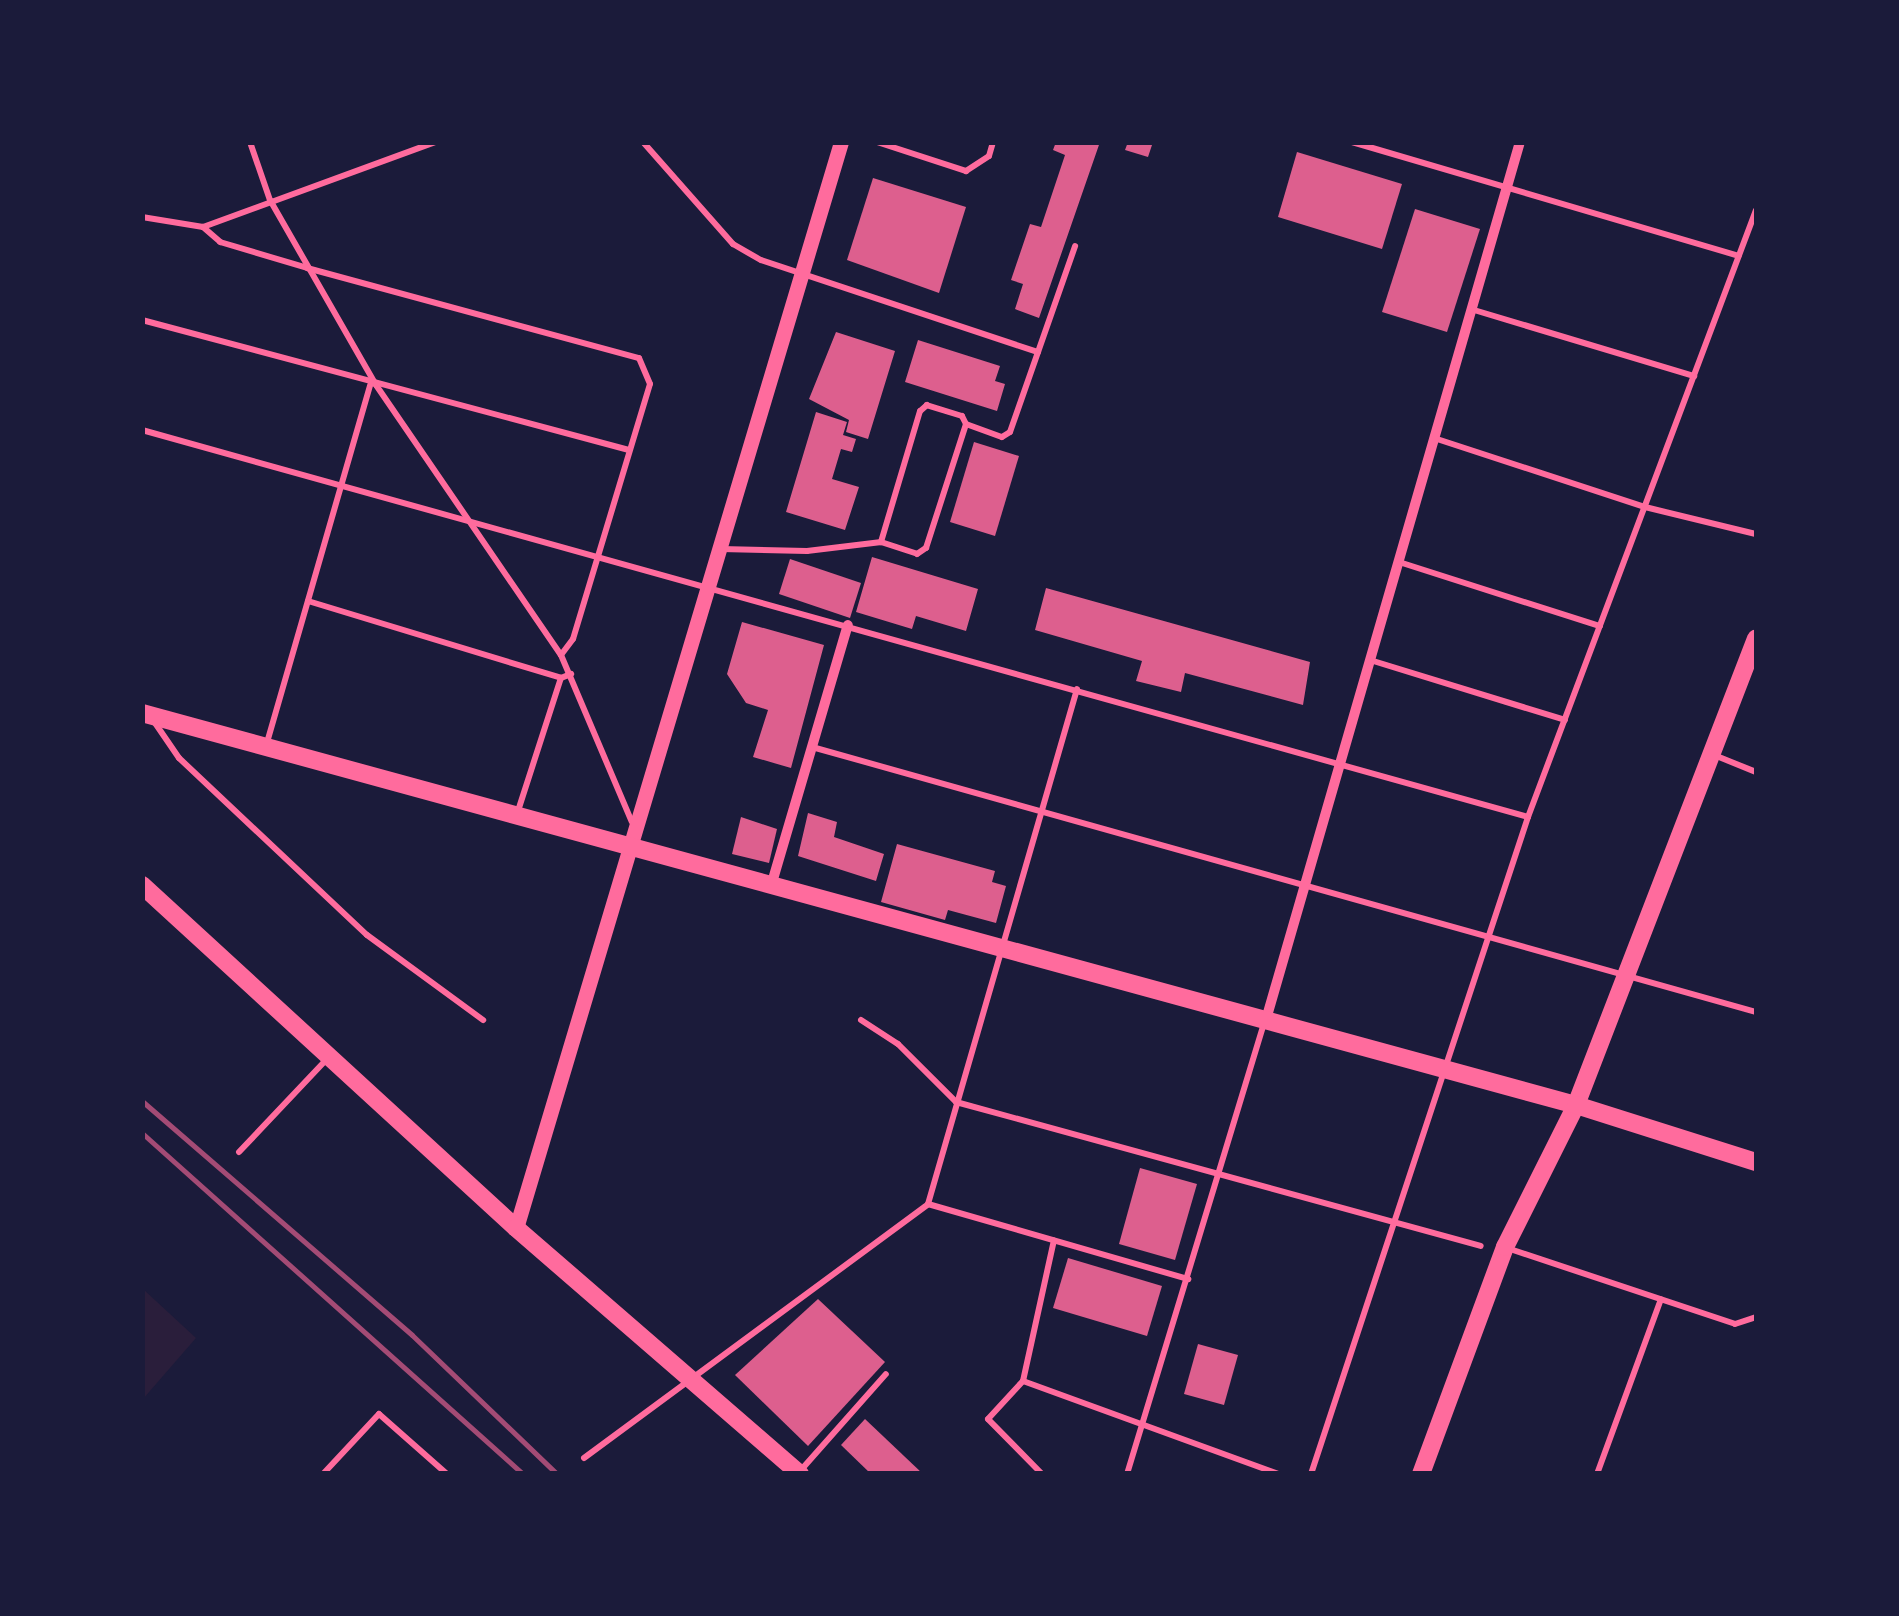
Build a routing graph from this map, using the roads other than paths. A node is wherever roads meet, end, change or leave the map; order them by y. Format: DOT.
graph roads {
  1 [pos="250,142"];
  2 [pos="435,142"];
  3 [pos="643,142"];
  4 [pos="841,142"];
  5 [pos="877,142"];
  6 [pos="993,142"];
  7 [pos="1352,142"];
  8 [pos="1520,142"];
  9 [pos="1508,188"];
  10 [pos="270,200"];
  11 [pos="1756,210"];
  12 [pos="143,216"];
  13 [pos="203,228"];
  14 [pos="1076,246"];
  15 [pos="1740,256"];
  16 [pos="307,268"];
  17 [pos="802,273"];
  18 [pos="1474,310"];
  19 [pos="142,320"];
  20 [pos="1038,352"];
  21 [pos="1694,376"];
  22 [pos="372,385"];
  23 [pos="966,424"];
  24 [pos="142,430"];
  25 [pos="1437,439"];
  26 [pos="629,450"];
  27 [pos="340,486"];
  28 [pos="1645,507"];
  29 [pos="472,522"];
  30 [pos="1756,534"];
  31 [pos="881,542"];
  32 [pos="720,549"];
  33 [pos="597,558"];
  34 [pos="1399,562"];
  35 [pos="708,589"];
  36 [pos="308,601"];
  37 [pos="848,625"];
  38 [pos="1600,626"];
  39 [pos="1756,639"];
  40 [pos="561,655"];
  41 [pos="1368,660"];
  42 [pos="571,674"];
  43 [pos="561,678"];
  44 [pos="1078,689"];
  45 [pos="146,714"];
  46 [pos="1565,720"];
  47 [pos="266,747"];
  48 [pos="812,747"];
  49 [pos="1713,755"];
  50 [pos="1338,761"];
  51 [pos="1756,772"];
  52 [pos="1044,810"];
  53 [pos="517,815"];
  54 [pos="1528,817"];
  55 [pos="633,842"];
  56 [pos="1304,882"];
  57 [pos="142,885"];
  58 [pos="771,886"];
  59 [pos="1488,936"];
  60 [pos="1004,951"];
  61 [pos="1626,972"];
  62 [pos="1756,1012"];
  63 [pos="483,1020"];
  64 [pos="861,1020"];
  65 [pos="1264,1024"];
  66 [pos="332,1054"];
  67 [pos="1442,1074"];
  68 [pos="956,1102"];
  69 [pos="1576,1105"];
  70 [pos="239,1152"];
  71 [pos="1756,1162"];
  72 [pos="1219,1176"];
  73 [pos="928,1204"];
  74 [pos="1392,1224"];
  75 [pos="516,1228"];
  76 [pos="1054,1240"];
  77 [pos="1482,1246"];
  78 [pos="1505,1247"];
  79 [pos="1188,1278"];
  80 [pos="1661,1299"];
  81 [pos="1756,1317"];
  82 [pos="886,1374"];
  83 [pos="692,1376"];
  84 [pos="1023,1381"];
  85 [pos="1145,1425"];
  86 [pos="584,1458"];
  87 [pos="800,1473"];
  88 [pos="323,1474"];
  89 [pos="447,1474"];
  90 [pos="1042,1474"];
  91 [pos="1126,1474"];
  92 [pos="1279,1474"];
  93 [pos="1310,1474"];
  94 [pos="1420,1474"];
  95 [pos="1597,1474"];
  1 -- 10 [label="lane"];
  2 -- 10 [label="lane"];
  3 -- 17 [label="lane"];
  4 -- 17 [label="street"];
  5 -- 6 [label="lane"];
  7 -- 9 [label="lane"];
  8 -- 9 [label="street"];
  9 -- 15 [label="lane"];
  9 -- 18 [label="street"];
  10 -- 13 [label="lane"];
  10 -- 16 [label="lane"];
  11 -- 15 [label="lane"];
  12 -- 13 [label="lane"];
  13 -- 16 [label="lane"];
  14 -- 20 [label="lane"];
  15 -- 21 [label="lane"];
  16 -- 22 [label="lane"];
  16 -- 26 [label="lane"];
  17 -- 20 [label="lane"];
  17 -- 32 [label="street"];
  18 -- 21 [label="lane"];
  18 -- 25 [label="street"];
  19 -- 22 [label="lane"];
  20 -- 23 [label="lane"];
  21 -- 28 [label="lane"];
  22 -- 26 [label="lane"];
  22 -- 27 [label="lane"];
  22 -- 29 [label="lane"];
  23 -- 31 [label="lane"];
  23 -- 31 [label="lane"];
  24 -- 27 [label="lane"];
  25 -- 28 [label="lane"];
  25 -- 34 [label="street"];
  26 -- 33 [label="lane"];
  27 -- 29 [label="lane"];
  27 -- 36 [label="lane"];
  28 -- 30 [label="lane"];
  28 -- 38 [label="lane"];
  29 -- 33 [label="lane"];
  29 -- 40 [label="lane"];
  31 -- 32 [label="lane"];
  32 -- 35 [label="street"];
  33 -- 35 [label="lane"];
  33 -- 40 [label="lane"];
  34 -- 38 [label="lane"];
  34 -- 41 [label="street"];
  35 -- 37 [label="lane"];
  35 -- 55 [label="street"];
  36 -- 43 [label="lane"];
  36 -- 47 [label="lane"];
  37 -- 44 [label="lane"];
  37 -- 48 [label="street"];
  38 -- 46 [label="lane"];
  39 -- 49 [label="main road"];
  40 -- 42 [label="lane"];
  41 -- 46 [label="lane"];
  41 -- 50 [label="street"];
  42 -- 43 [label="lane"];
  42 -- 55 [label="lane"];
  43 -- 53 [label="lane"];
  44 -- 50 [label="lane"];
  44 -- 52 [label="lane"];
  45 -- 47 [label="main road"];
  45 -- 63 [label="lane"];
  46 -- 54 [label="lane"];
  47 -- 53 [label="main road"];
  48 -- 52 [label="lane"];
  48 -- 58 [label="street"];
  49 -- 51 [label="lane"];
  49 -- 61 [label="main road"];
  50 -- 54 [label="lane"];
  50 -- 56 [label="street"];
  52 -- 56 [label="lane"];
  52 -- 60 [label="lane"];
  53 -- 55 [label="main road"];
  54 -- 59 [label="lane"];
  55 -- 58 [label="main road"];
  55 -- 75 [label="street"];
  56 -- 59 [label="lane"];
  56 -- 65 [label="street"];
  57 -- 66 [label="main road"];
  58 -- 60 [label="main road"];
  59 -- 61 [label="lane"];
  59 -- 67 [label="lane"];
  60 -- 65 [label="main road"];
  60 -- 68 [label="lane"];
  61 -- 62 [label="lane"];
  61 -- 69 [label="main road"];
  64 -- 68 [label="lane"];
  65 -- 67 [label="main road"];
  65 -- 72 [label="lane"];
  66 -- 70 [label="lane"];
  66 -- 75 [label="main road"];
  67 -- 69 [label="main road"];
  67 -- 74 [label="lane"];
  68 -- 72 [label="lane"];
  68 -- 73 [label="lane"];
  69 -- 71 [label="main road"];
  69 -- 78 [label="main road"];
  72 -- 74 [label="lane"];
  72 -- 79 [label="lane"];
  73 -- 76 [label="lane"];
  73 -- 83 [label="lane"];
  74 -- 77 [label="lane"];
  74 -- 93 [label="lane"];
  75 -- 83 [label="main road"];
  76 -- 79 [label="lane"];
  76 -- 84 [label="lane"];
  78 -- 80 [label="lane"];
  78 -- 94 [label="main road"];
  79 -- 85 [label="lane"];
  80 -- 81 [label="lane"];
  80 -- 95 [label="lane"];
  82 -- 87 [label="lane"];
  83 -- 86 [label="lane"];
  83 -- 87 [label="main road"];
  84 -- 85 [label="lane"];
  84 -- 90 [label="lane"];
  85 -- 91 [label="lane"];
  85 -- 92 [label="lane"];
  88 -- 89 [label="lane"];
}
